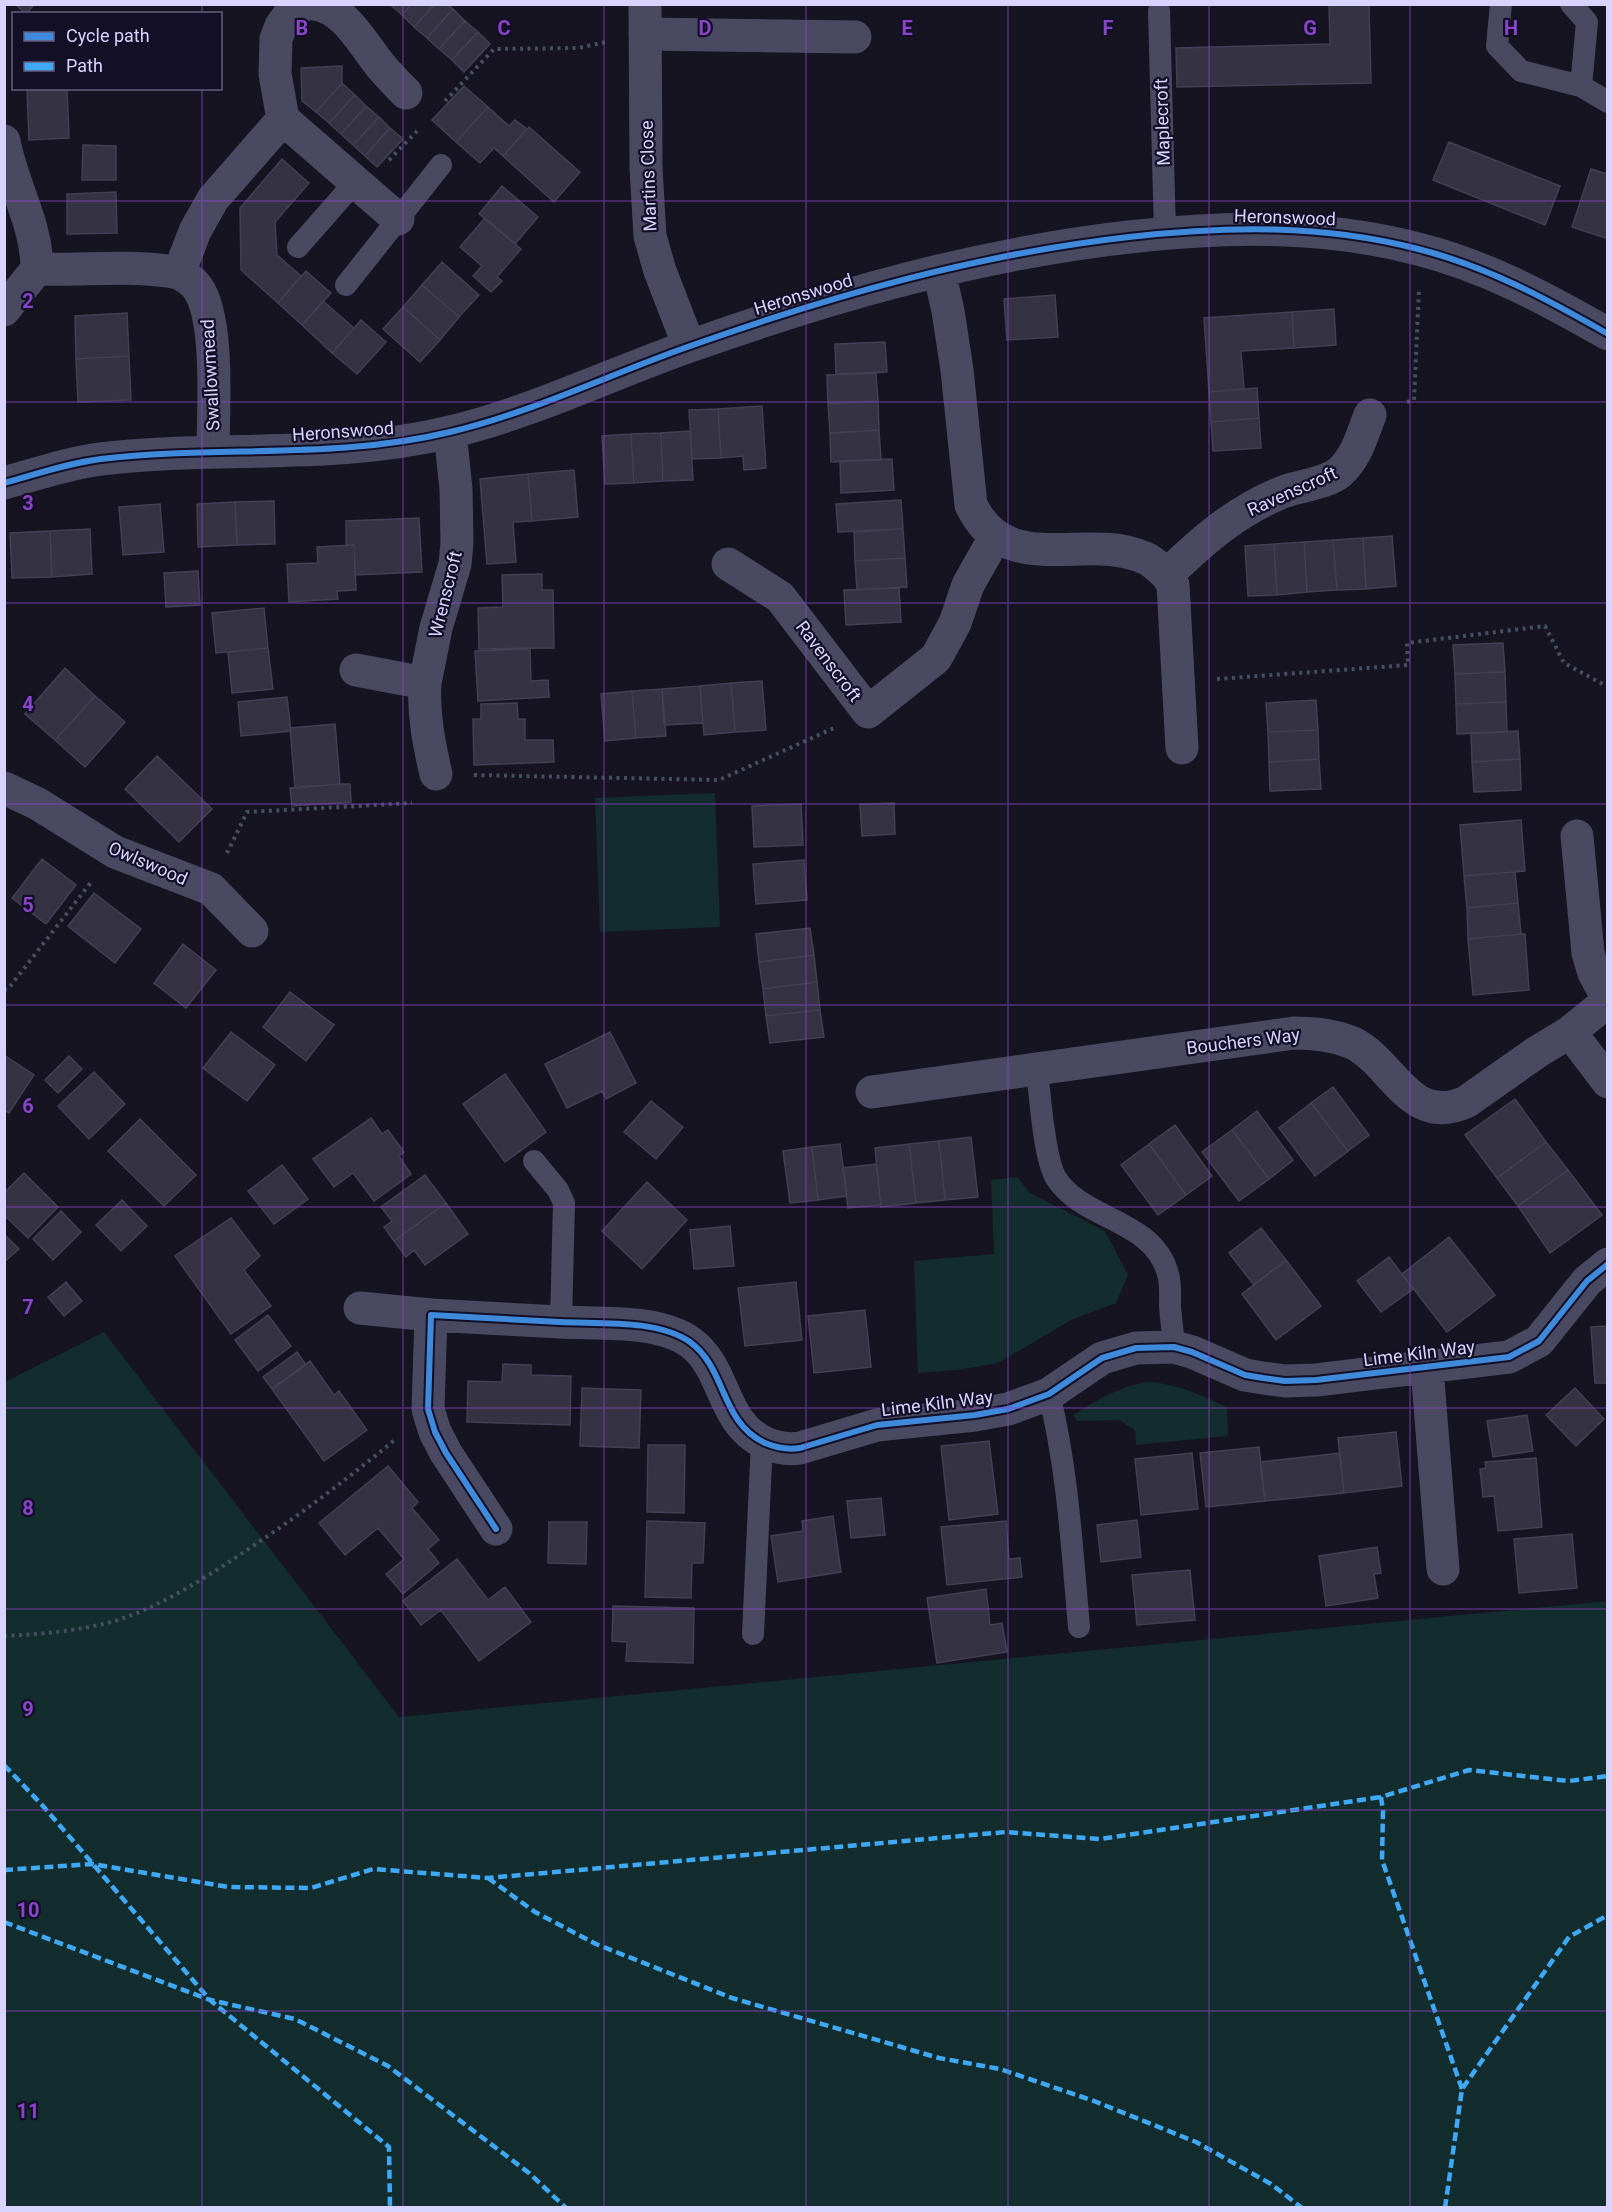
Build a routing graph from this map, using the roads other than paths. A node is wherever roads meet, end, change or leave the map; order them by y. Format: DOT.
graph roads {
  1 [pos="308,4"];
  2 [pos="314,4"];
  3 [pos="1501,4"];
  4 [pos="1571,4"];
  5 [pos="1159,11"];
  6 [pos="645,19"];
  7 [pos="855,37"];
  8 [pos="1581,86"];
  9 [pos="406,93"];
  10 [pos="1608,102"];
  11 [pos="283,119"];
  12 [pos="4,141"];
  13 [pos="441,165"];
  14 [pos="359,185"];
  15 [pos="398,219"];
  16 [pos="1165,232"];
  17 [pos="298,247"];
  18 [pos="37,269"];
  19 [pos="939,271"];
  20 [pos="179,273"];
  21 [pos="346,285"];
  22 [pos="4,310"];
  23 [pos="1608,334"];
  24 [pos="688,346"];
  25 [pos="1370,415"];
  26 [pos="450,432"];
  27 [pos="213,452"];
  28 [pos="4,483"];
  29 [pos="995,537"];
  30 [pos="728,564"];
  31 [pos="1167,575"];
  32 [pos="356,670"];
  33 [pos="425,683"];
  34 [pos="1182,748"];
  35 [pos="436,774"];
  36 [pos="4,788"];
  37 [pos="1577,836"];
  38 [pos="252,931"];
  39 [pos="1608,1000"];
  40 [pos="1570,1032"];
  41 [pos="1037,1070"];
  42 [pos="1608,1082"];
  43 [pos="872,1092"];
  44 [pos="534,1161"];
  45 [pos="1608,1264"];
  46 [pos="360,1308"];
  47 [pos="431,1315"];
  48 [pos="561,1322"];
  49 [pos="1174,1347"];
  50 [pos="1427,1368"];
  51 [pos="1049,1394"];
  52 [pos="762,1442"];
  53 [pos="496,1529"];
  54 [pos="1443,1569"];
  55 [pos="1079,1627"];
  56 [pos="753,1634"];
  1 -- 11 [label="street"];
  2 -- 9 [label="street"];
  3 -- 8 [label="lane"];
  4 -- 8 [label="lane"];
  5 -- 16 [label="lane, Maplecroft"];
  6 -- 7 [label="street"];
  6 -- 24 [label="street, Martins Close"];
  8 -- 10 [label="lane"];
  11 -- 14 [label="street"];
  11 -- 20 [label="street"];
  12 -- 18 [label="street"];
  13 -- 15 [label="lane"];
  14 -- 15 [label="street"];
  14 -- 17 [label="lane"];
  15 -- 21 [label="lane"];
  16 -- 19 [label="street, Heronswood"];
  16 -- 23 [label="street, Heronswood"];
  18 -- 20 [label="street"];
  18 -- 22 [label="street"];
  19 -- 24 [label="street, Heronswood"];
  19 -- 29 [label="street"];
  20 -- 27 [label="street, Swallowmead"];
  24 -- 26 [label="street, Heronswood"];
  25 -- 31 [label="street, Ravenscroft"];
  26 -- 27 [label="street, Heronswood"];
  26 -- 33 [label="street, Wrenscroft"];
  27 -- 28 [label="street, Heronswood"];
  29 -- 30 [label="street, Ravenscroft"];
  29 -- 31 [label="street"];
  31 -- 34 [label="street"];
  32 -- 33 [label="street"];
  33 -- 35 [label="street, Wrenscroft"];
  36 -- 38 [label="street, Owlswood"];
  37 -- 39 [label="street, Bouchers Way"];
  39 -- 40 [label="street, Bouchers Way"];
  40 -- 41 [label="street, Bouchers Way"];
  40 -- 42 [label="street"];
  41 -- 43 [label="street, Bouchers Way"];
  41 -- 49 [label="lane"];
  44 -- 48 [label="lane"];
  45 -- 50 [label="street, Lime Kiln Way"];
  46 -- 47 [label="street, Lime Kiln Way"];
  47 -- 48 [label="street, Lime Kiln Way"];
  47 -- 53 [label="street"];
  48 -- 52 [label="street, Lime Kiln Way"];
  49 -- 50 [label="street, Lime Kiln Way"];
  49 -- 51 [label="street, Lime Kiln Way"];
  50 -- 54 [label="street"];
  51 -- 52 [label="street, Lime Kiln Way"];
  51 -- 55 [label="lane"];
  52 -- 56 [label="lane"];
}
